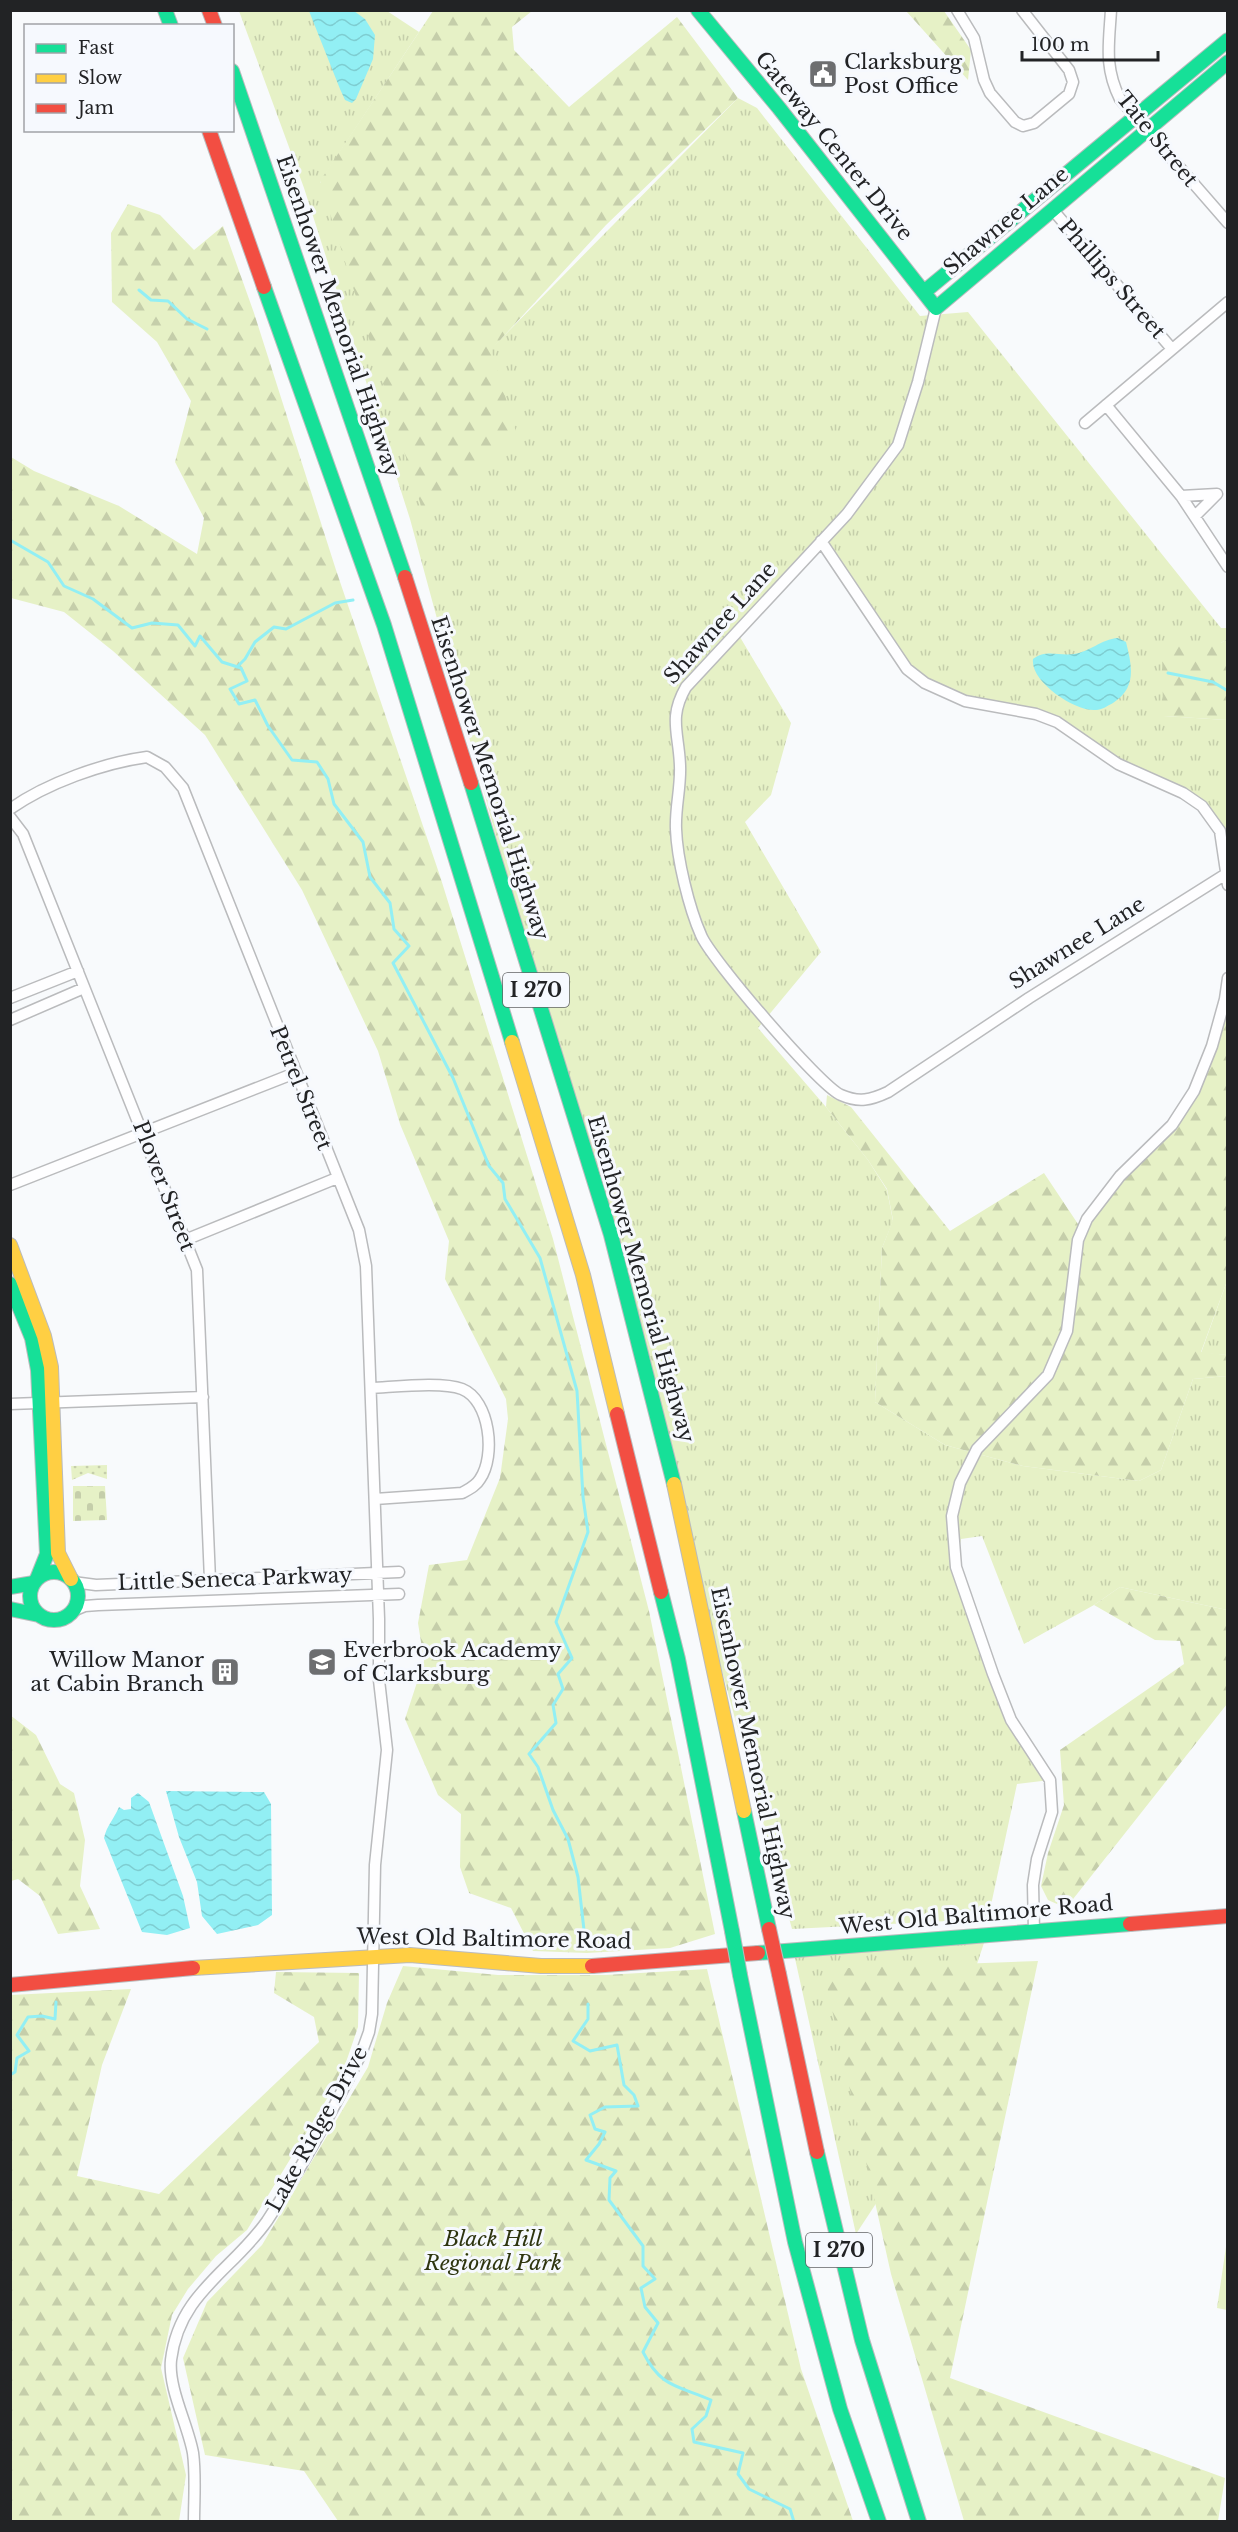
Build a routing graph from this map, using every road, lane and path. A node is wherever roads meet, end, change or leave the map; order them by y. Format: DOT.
graph roads {
  1 [pos="698,10"];
  2 [pos="957,10"];
  3 [pos="1023,10"];
  4 [pos="1111,10"];
  5 [pos="1227,40"];
  6 [pos="1227,62"];
  7 [pos="234,77"];
  8 [pos="1135,117"];
  9 [pos="1146,130"];
  10 [pos="210,132"];
  11 [pos="1053,209"];
  12 [pos="1227,223"];
  13 [pos="924,292"];
  14 [pos="1227,302"];
  15 [pos="936,308"];
  16 [pos="1172,349"];
  17 [pos="1106,405"];
  18 [pos="1085,423"];
  19 [pos="1227,486"];
  20 [pos="1217,494"];
  21 [pos="1181,496"];
  22 [pos="1195,516"];
  23 [pos="821,542"];
  24 [pos="1227,567"];
  25 [pos="10,809"];
  26 [pos="10,817"];
  27 [pos="1227,879"];
  28 [pos="78,971"];
  29 [pos="1227,978"];
  30 [pos="84,988"];
  31 [pos="10,998"];
  32 [pos="10,1020"];
  33 [pos="295,1073"];
  34 [pos="144,1133"];
  35 [pos="337,1178"];
  36 [pos="10,1185"];
  37 [pos="185,1240"];
  38 [pos="10,1245"];
  39 [pos="10,1284"];
  40 [pos="371,1388"];
  41 [pos="203,1397"];
  42 [pos="47,1403"];
  43 [pos="10,1404"];
  44 [pos="375,1499"];
  45 [pos="399,1572"];
  46 [pos="377,1573"];
  47 [pos="210,1580"];
  48 [pos="35,1581"];
  49 [pos="72,1581"];
  50 [pos="10,1587"];
  51 [pos="399,1594"];
  52 [pos="378,1595"];
  53 [pos="10,1609"];
  54 [pos="73,1611"];
  55 [pos="39,1615"];
  56 [pos="1227,1916"];
  57 [pos="1034,1931"];
  58 [pos="373,1956"];
  59 [pos="10,1985"];
  60 [pos="194,2522"];
  61 [pos="879,2522"];
  62 [pos="919,2522"];
  1 -- 13 [label="main road, Gateway Center Drive"];
  2 -- 3 [label="street"];
  4 -- 8 [label="street, Tate Street"];
  5 -- 8 [label="main road, Shawnee Lane"];
  6 -- 9 [label="main road, Shawnee Lane"];
  7 -- 62 [label="main road, Eisenhower Memorial Highway / I 270, bridge"];
  8 -- 9 [label="street, Tate Street"];
  8 -- 13 [label="main road, Shawnee Lane"];
  9 -- 11 [label="main road, Shawnee Lane"];
  9 -- 12 [label="street, Tate Street"];
  10 -- 61 [label="main road, I 270, bridge"];
  11 -- 15 [label="main road, Shawnee Lane"];
  11 -- 16 [label="street, Phillips Street"];
  13 -- 15 [label="main road, Gateway Center Drive"];
  14 -- 16 [label="street"];
  15 -- 23 [label="street, Shawnee Lane"];
  16 -- 17 [label="street"];
  17 -- 18 [label="street"];
  17 -- 21 [label="street"];
  19 -- 20 [label="street"];
  20 -- 21 [label="street"];
  20 -- 22 [label="street"];
  21 -- 22 [label="street"];
  22 -- 24 [label="street"];
  23 -- 27 [label="street"];
  23 -- 27 [label="street, Shawnee Lane"];
  25 -- 33 [label="street, Petrel Street"];
  26 -- 28 [label="street, Plover Street"];
  28 -- 30 [label="street, Plover Street"];
  28 -- 31 [label="street"];
  29 -- 57 [label="street"];
  30 -- 32 [label="street"];
  30 -- 34 [label="street, Plover Street"];
  33 -- 34 [label="street"];
  33 -- 35 [label="street, Petrel Street"];
  34 -- 36 [label="street"];
  34 -- 37 [label="street, Plover Street"];
  35 -- 37 [label="street"];
  35 -- 40 [label="street, Petrel Street"];
  37 -- 41 [label="street, Plover Street"];
  38 -- 42 [label="main road"];
  39 -- 42 [label="main road"];
  40 -- 44 [label="street, Petrel Street"];
  40 -- 44 [label="street"];
  41 -- 42 [label="street"];
  41 -- 47 [label="street, Plover Street"];
  42 -- 43 [label="street"];
  42 -- 48 [label="main road"];
  42 -- 49 [label="main road"];
  44 -- 46 [label="street, Petrel Street"];
  45 -- 46 [label="street, Little Seneca Parkway"];
  46 -- 47 [label="street, Little Seneca Parkway"];
  46 -- 52 [label="street, Petrel Street"];
  47 -- 49 [label="street, Little Seneca Parkway"];
  48 -- 49 [label="main road"];
  48 -- 50 [label="main road"];
  48 -- 55 [label="main road"];
  49 -- 54 [label="main road"];
  51 -- 52 [label="street, Little Seneca Parkway"];
  52 -- 54 [label="street, Little Seneca Parkway"];
  52 -- 58 [label="street, Lake Ridge Drive"];
  53 -- 55 [label="main road"];
  54 -- 55 [label="main road"];
  56 -- 57 [label="main road, West Old Baltimore Road"];
  57 -- 58 [label="main road, West Old Baltimore Road"];
  58 -- 59 [label="main road, West Old Baltimore Road"];
  58 -- 60 [label="street, Lake Ridge Drive"];
}
